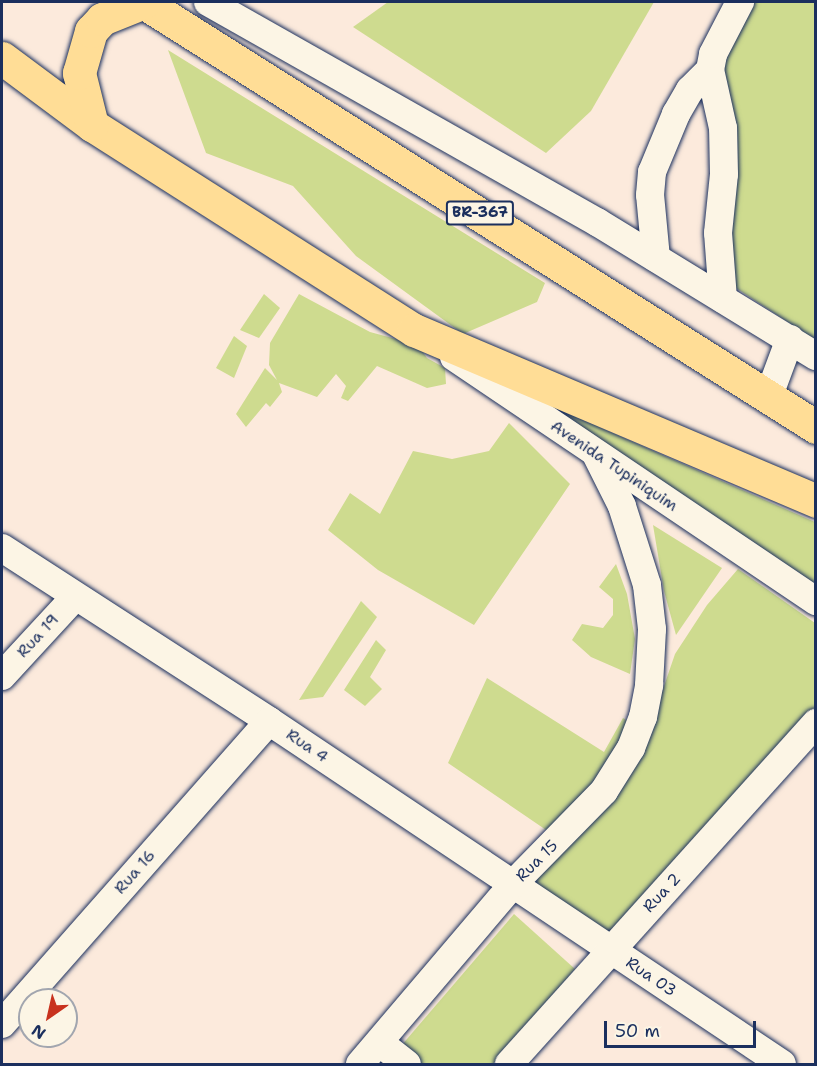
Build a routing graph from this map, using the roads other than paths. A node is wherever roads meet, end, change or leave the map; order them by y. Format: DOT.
graph roads {
  1 [pos="143,2"];
  2 [pos="208,2"];
  3 [pos="740,2"];
  4 [pos="2,58"];
  5 [pos="710,70"];
  6 [pos="92,124"];
  7 [pos="656,258"];
  8 [pos="723,298"];
  9 [pos="414,330"];
  10 [pos="790,339"];
  11 [pos="816,356"];
  12 [pos="768,398"];
  13 [pos="816,427"];
  14 [pos="596,454"];
  15 [pos="816,501"];
  16 [pos="2,548"];
  17 [pos="75,597"];
  18 [pos="816,601"];
  19 [pos="2,676"];
  20 [pos="269,721"];
  21 [pos="816,723"];
  22 [pos="513,884"];
  23 [pos="610,950"];
  24 [pos="2,1024"];
  25 [pos="380,1043"];
  26 [pos="360,1065"];
  27 [pos="407,1065"];
  28 [pos="508,1065"];
  29 [pos="782,1065"];
  1 -- 6 [label="main road"];
  1 -- 12 [label="main road, BR-367"];
  2 -- 7 [label="street"];
  3 -- 5 [label="street"];
  4 -- 6 [label="main road"];
  5 -- 7 [label="street"];
  5 -- 8 [label="street"];
  6 -- 9 [label="main road"];
  7 -- 8 [label="street"];
  8 -- 10 [label="street"];
  9 -- 14 [label="street, Avenida Tupiniquim"];
  9 -- 15 [label="main road"];
  10 -- 11 [label="street"];
  10 -- 12 [label="street"];
  12 -- 13 [label="main road, BR-367"];
  14 -- 18 [label="street, Avenida Tupiniquim"];
  14 -- 22 [label="street, Rua 15"];
  16 -- 17 [label="street, Rua 4"];
  17 -- 19 [label="street, Rua 19"];
  17 -- 20 [label="street, Rua 4"];
  20 -- 22 [label="street, Rua 4"];
  20 -- 24 [label="street, Rua 16"];
  21 -- 23 [label="street, Rua 2"];
  22 -- 23 [label="street, Rua 4"];
  22 -- 25 [label="street, Rua 15"];
  23 -- 28 [label="street, Rua 2"];
  23 -- 29 [label="street, Rua 03"];
  25 -- 26 [label="street, Rua 15"];
  25 -- 27 [label="street"];
}
